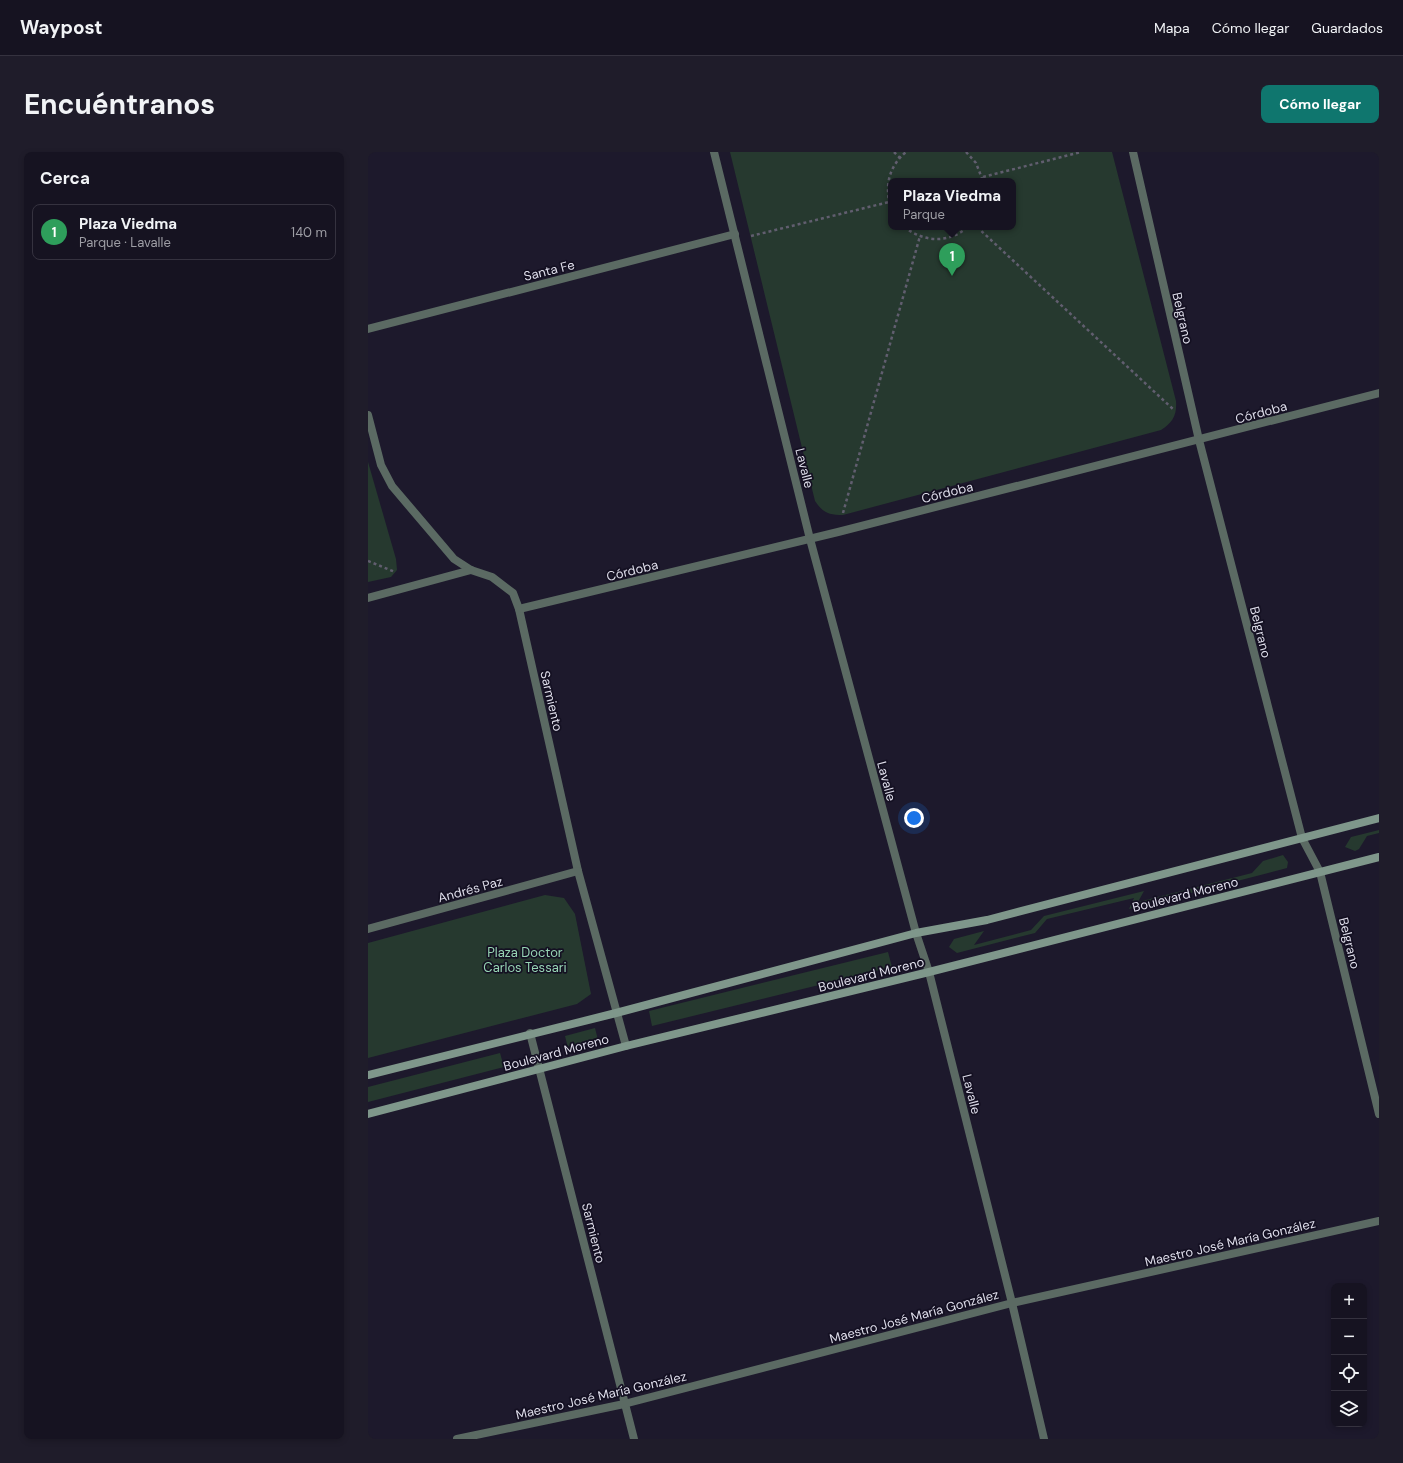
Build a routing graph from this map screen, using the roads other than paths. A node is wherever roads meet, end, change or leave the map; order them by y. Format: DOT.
graph roads {
  1 [pos="714,152"];
  2 [pos="1133,152"];
  3 [pos="736,237"];
  4 [pos="368,329"];
  5 [pos="1379,393"];
  6 [pos="368,415"];
  7 [pos="1199,440"];
  8 [pos="810,539"];
  9 [pos="471,570"];
  10 [pos="368,598"];
  11 [pos="519,609"];
  12 [pos="1379,818"];
  13 [pos="1302,838"];
  14 [pos="1379,857"];
  15 [pos="578,871"];
  16 [pos="1320,872"];
  17 [pos="368,929"];
  18 [pos="916,933"];
  19 [pos="929,972"];
  20 [pos="616,1013"];
  21 [pos="530,1034"];
  22 [pos="626,1046"];
  23 [pos="540,1069"];
  24 [pos="368,1075"];
  25 [pos="368,1114"];
  26 [pos="1379,1114"];
  27 [pos="1379,1221"];
  28 [pos="1012,1303"];
  29 [pos="624,1404"];
  30 [pos="457,1439"];
  31 [pos="634,1439"];
  32 [pos="1044,1439"];
  1 -- 3 [label="street, Lavalle"];
  2 -- 7 [label="street, Belgrano"];
  3 -- 4 [label="street, Santa Fe"];
  3 -- 8 [label="street, Lavalle"];
  5 -- 7 [label="street, Córdoba"];
  6 -- 9 [label="street, Sarmiento"];
  7 -- 8 [label="street, Córdoba"];
  7 -- 13 [label="street, Belgrano"];
  8 -- 11 [label="street, Córdoba"];
  8 -- 18 [label="street, Lavalle"];
  9 -- 10 [label="street"];
  9 -- 11 [label="street, Sarmiento"];
  11 -- 15 [label="street, Sarmiento"];
  12 -- 13 [label="main road, Boulevard Moreno"];
  13 -- 16 [label="street, Belgrano"];
  13 -- 18 [label="main road, Boulevard Moreno"];
  14 -- 16 [label="main road, Boulevard Moreno"];
  15 -- 17 [label="street, Andrés Paz"];
  15 -- 20 [label="street, Sarmiento"];
  16 -- 19 [label="main road, Boulevard Moreno"];
  16 -- 26 [label="street, Belgrano"];
  18 -- 19 [label="street, Lavalle"];
  18 -- 20 [label="main road, Boulevard Moreno"];
  19 -- 22 [label="main road, Boulevard Moreno"];
  19 -- 28 [label="street, Lavalle"];
  20 -- 21 [label="main road, Boulevard Moreno"];
  20 -- 22 [label="street, Sarmiento"];
  21 -- 23 [label="street, Sarmiento"];
  21 -- 24 [label="main road, Boulevard Moreno"];
  22 -- 23 [label="main road, Boulevard Moreno"];
  23 -- 25 [label="main road, Boulevard Moreno"];
  23 -- 29 [label="street, Sarmiento"];
  27 -- 28 [label="street, Maestro José María González"];
  28 -- 29 [label="street, Maestro José María González"];
  28 -- 32 [label="street, Lavalle"];
  29 -- 30 [label="street, Maestro José María González"];
  29 -- 31 [label="street, Sarmiento"];
}
